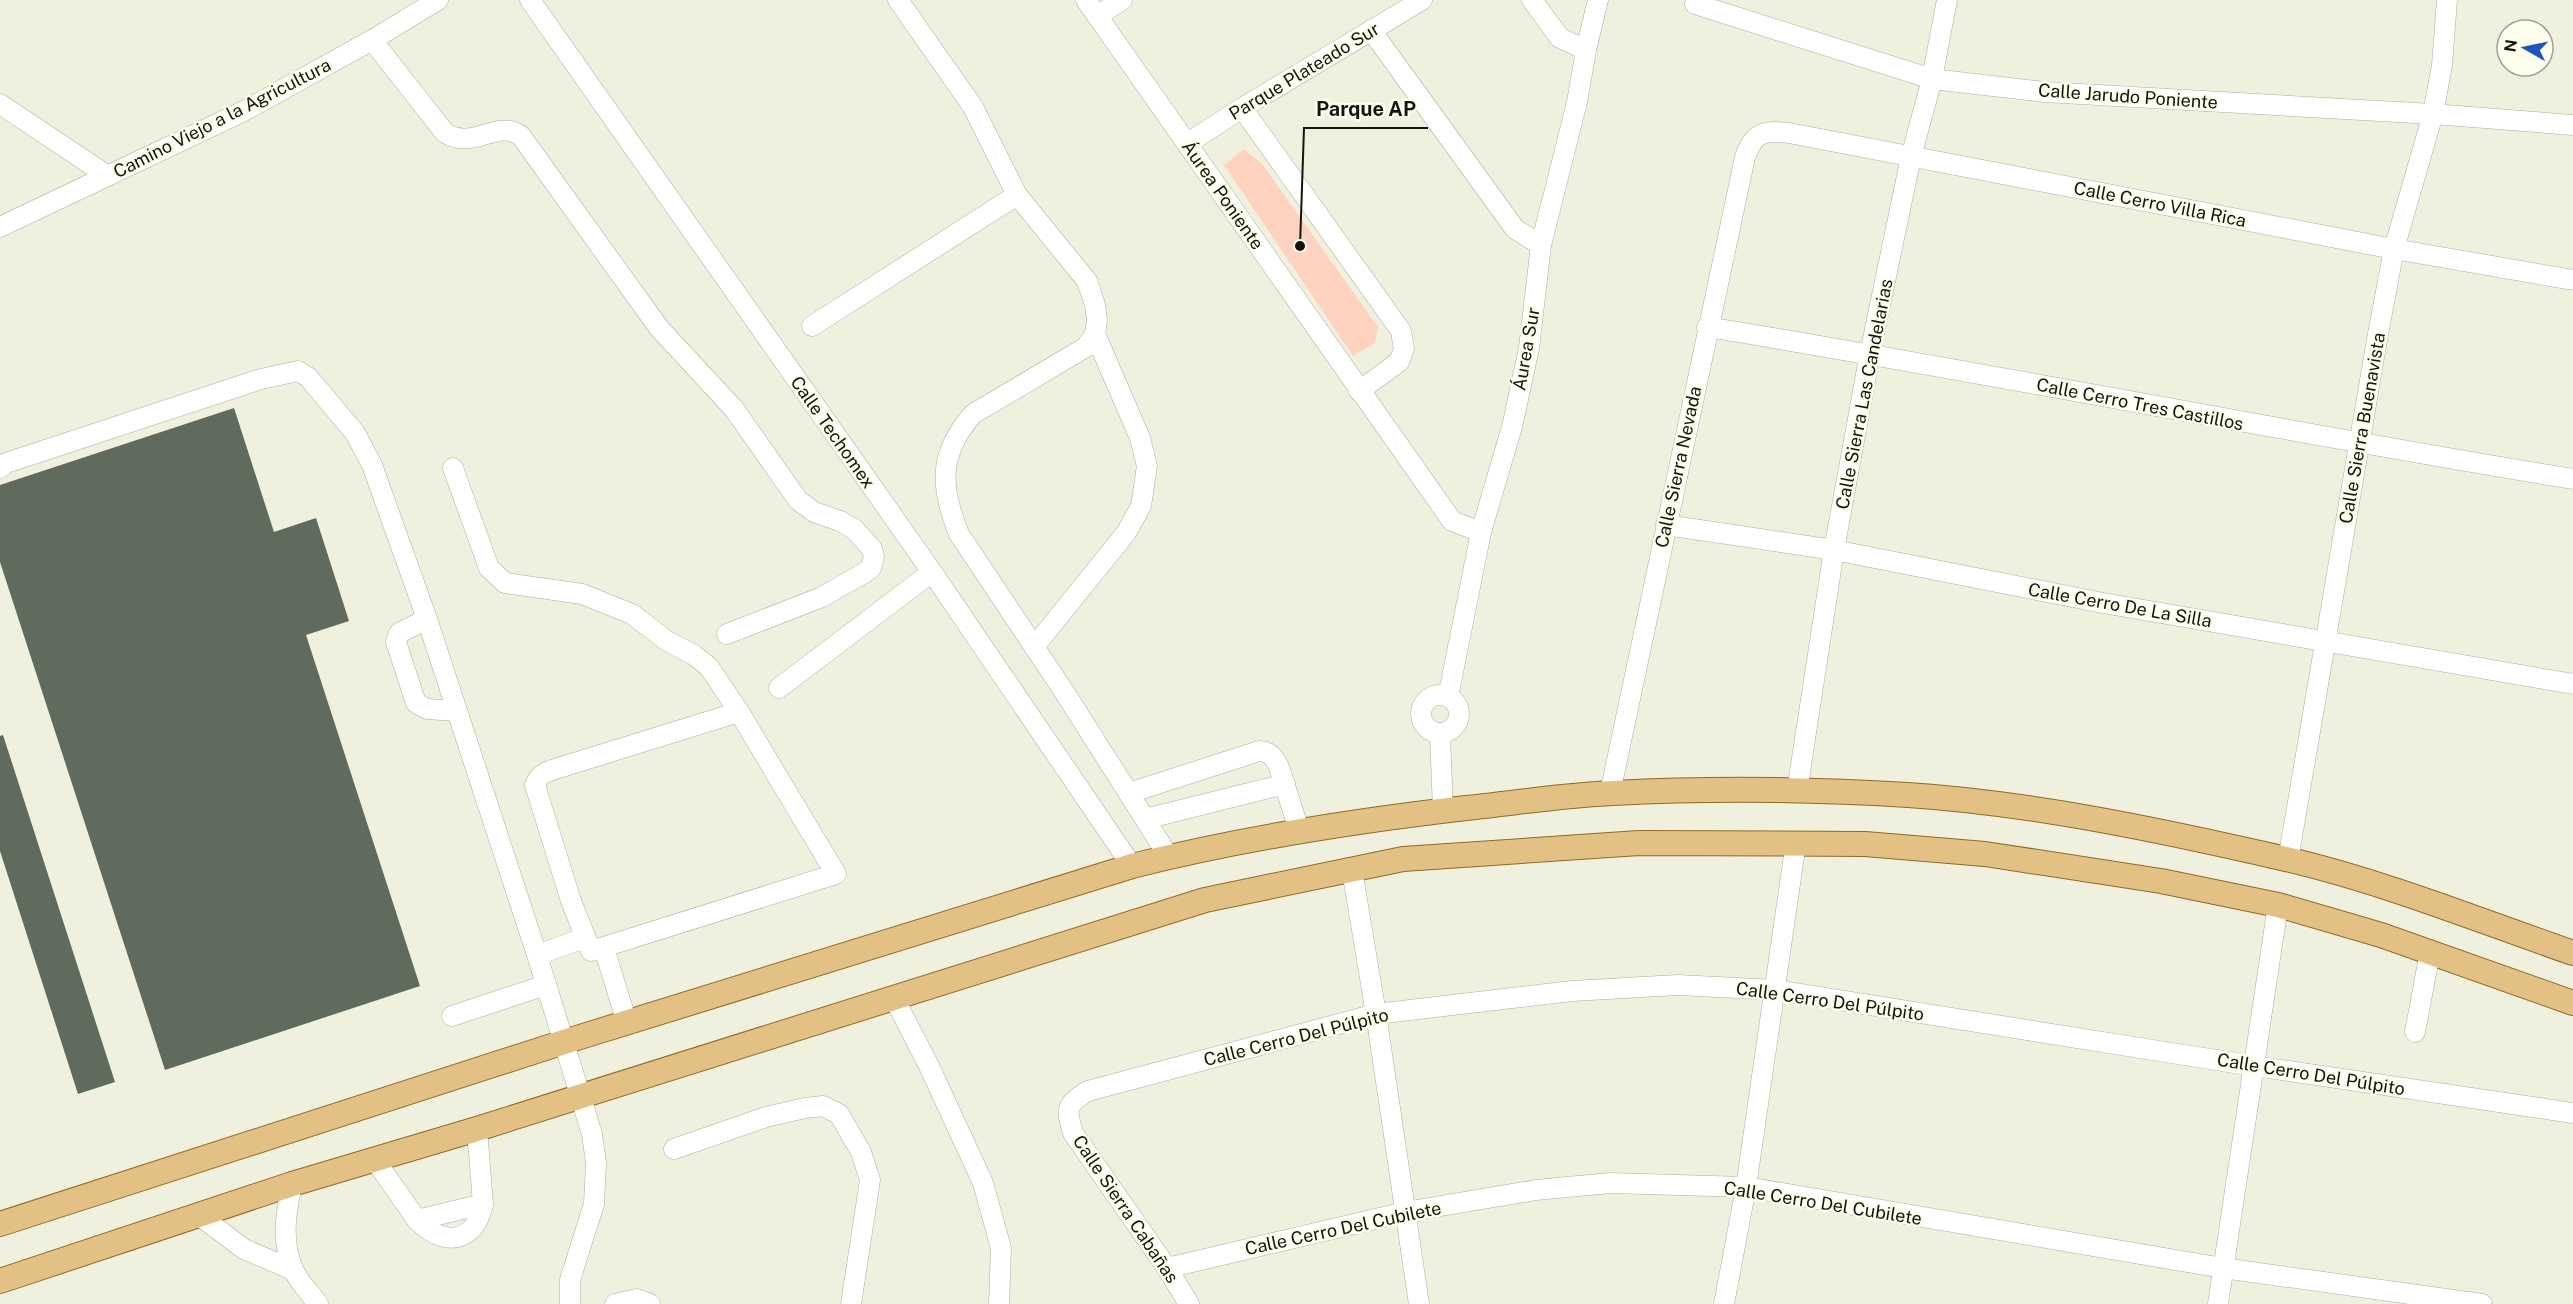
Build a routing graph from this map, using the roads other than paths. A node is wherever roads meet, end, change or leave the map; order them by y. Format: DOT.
graph roads {
  1 [pos="438,0"];
  2 [pos="530,0"];
  3 [pos="897,0"];
  4 [pos="1122,0"];
  5 [pos="1422,0"];
  6 [pos="1533,0"];
  7 [pos="1598,0"];
  8 [pos="1947,0"];
  9 [pos="2447,0"];
  10 [pos="1695,4"];
  11 [pos="1091,8"];
  12 [pos="1739,8"];
  13 [pos="1371,30"];
  14 [pos="372,40"];
  15 [pos="1586,50"];
  16 [pos="1932,79"];
  17 [pos="0,104"];
  18 [pos="1242,108"];
  19 [pos="2433,114"];
  20 [pos="2573,125"];
  21 [pos="1188,143"];
  22 [pos="1750,143"];
  23 [pos="1911,157"];
  24 [pos="108,176"];
  25 [pos="1017,195"];
  26 [pos="0,227"];
  27 [pos="1541,245"];
  28 [pos="2394,249"];
  29 [pos="2573,280"];
  30 [pos="812,326"];
  31 [pos="1707,327"];
  32 [pos="1095,334"];
  33 [pos="1870,353"];
  34 [pos="1359,391"];
  35 [pos="2359,444"];
  36 [pos="0,468"];
  37 [pos="453,468"];
  38 [pos="2573,479"];
  39 [pos="1666,525"];
  40 [pos="1481,532"];
  41 [pos="1834,550"];
  42 [pos="932,572"];
  43 [pos="427,619"];
  44 [pos="727,634"];
  45 [pos="2326,642"];
  46 [pos="1034,647"];
  47 [pos="2573,684"];
  48 [pos="779,688"];
  49 [pos="1448,697"];
  50 [pos="457,711"];
  51 [pos="739,712"];
  52 [pos="1440,733"];
  53 [pos="1285,784"];
  54 [pos="1797,791"];
  55 [pos="1129,793"];
  56 [pos="1610,793"];
  57 [pos="1443,811"];
  58 [pos="1145,819"];
  59 [pos="1299,830"];
  60 [pos="1796,842"];
  61 [pos="1169,857"];
  62 [pos="2288,860"];
  63 [pos="1132,866"];
  64 [pos="1352,870"];
  65 [pos="2278,905"];
  66 [pos="585,938"];
  67 [pos="604,948"];
  68 [pos="2430,952"];
  69 [pos="2573,953"];
  70 [pos="537,955"];
  71 [pos="546,985"];
  72 [pos="1775,990"];
  73 [pos="894,998"];
  74 [pos="2573,1003"];
  75 [pos="1376,1014"];
  76 [pos="452,1016"];
  77 [pos="627,1023"];
  78 [pos="2415,1032"];
  79 [pos="564,1042"];
  80 [pos="2254,1066"];
  81 [pos="581,1096"];
  82 [pos="1067,1113"];
  83 [pos="2573,1113"];
  84 [pos="477,1129"];
  85 [pos="674,1149"];
  86 [pos="375,1160"];
  87 [pos="292,1184"];
  88 [pos="1746,1187"];
  89 [pos="1405,1212"];
  90 [pos="200,1216"];
  91 [pos="0,1224"];
  92 [pos="1167,1268"];
  93 [pos="2223,1268"];
  94 [pos="293,1270"];
  95 [pos="0,1281"];
  96 [pos="316,1303"];
  97 [pos="570,1304"];
  98 [pos="615,1304"];
  99 [pos="651,1304"];
  100 [pos="851,1304"];
  101 [pos="999,1304"];
  102 [pos="1189,1304"];
  103 [pos="1419,1304"];
  104 [pos="1724,1304"];
  105 [pos="2218,1304"];
  106 [pos="2482,1304"];
  1 -- 14 [label="street, Camino Viejo a la Agricultura"];
  2 -- 42 [label="street, Calle Techomex"];
  3 -- 25 [label="street"];
  4 -- 11 [label="street"];
  5 -- 13 [label="street, Parque Plateado Sur"];
  6 -- 15 [label="street"];
  7 -- 15 [label="street, Áurea Sur"];
  8 -- 16 [label="street, Calle Sierra Las Candelarias"];
  9 -- 19 [label="street, Calle Sierra Buenavista"];
  10 -- 12 [label="street, Calle Jarudo Poniente"];
  11 -- 21 [label="street, Áurea Poniente"];
  12 -- 16 [label="street, Calle Jarudo Poniente"];
  13 -- 18 [label="street, Parque Plateado Sur"];
  13 -- 27 [label="street"];
  14 -- 24 [label="street, Camino Viejo a la Agricultura"];
  14 -- 44 [label="street"];
  15 -- 27 [label="street, Áurea Sur"];
  16 -- 19 [label="street, Calle Jarudo Poniente"];
  16 -- 23 [label="street, Calle Sierra Las Candelarias"];
  17 -- 24 [label="street"];
  18 -- 21 [label="street, Parque Plateado Sur"];
  18 -- 34 [label="street"];
  19 -- 20 [label="street, Calle Jarudo Poniente"];
  19 -- 28 [label="street, Calle Sierra Buenavista"];
  21 -- 34 [label="street, Áurea Poniente"];
  22 -- 23 [label="street, Calle Cerro Villa Rica"];
  22 -- 31 [label="street, Calle Sierra Nevada"];
  23 -- 28 [label="street, Calle Cerro Villa Rica"];
  23 -- 33 [label="street, Calle Sierra Las Candelarias"];
  24 -- 26 [label="street, Camino Viejo a la Agricultura"];
  25 -- 30 [label="street"];
  25 -- 32 [label="street"];
  27 -- 40 [label="street, Áurea Sur"];
  28 -- 29 [label="street, Calle Cerro Villa Rica"];
  28 -- 35 [label="street, Calle Sierra Buenavista"];
  31 -- 33 [label="street, Calle Cerro Tres Castillos"];
  31 -- 39 [label="street, Calle Sierra Nevada"];
  32 -- 46 [label="street"];
  32 -- 46 [label="street"];
  33 -- 35 [label="street, Calle Cerro Tres Castillos"];
  33 -- 41 [label="street, Calle Sierra Las Candelarias"];
  34 -- 40 [label="street, Áurea Poniente"];
  35 -- 38 [label="street, Calle Cerro Tres Castillos"];
  35 -- 45 [label="street, Calle Sierra Buenavista"];
  36 -- 43 [label="street"];
  37 -- 51 [label="street"];
  39 -- 41 [label="street, Calle Cerro De La Silla"];
  39 -- 56 [label="street, Calle Sierra Nevada"];
  40 -- 49 [label="street, Áurea Sur"];
  41 -- 45 [label="street, Calle Cerro De La Silla"];
  41 -- 54 [label="street, Calle Sierra Las Candelarias"];
  42 -- 48 [label="street"];
  42 -- 63 [label="street, Calle Techomex"];
  43 -- 50 [label="street"];
  43 -- 50 [label="street"];
  45 -- 47 [label="street, Calle Cerro De La Silla"];
  45 -- 62 [label="street, Calle Sierra Buenavista"];
  46 -- 55 [label="street"];
  49 -- 52 [label="street, Áurea Sur"];
  49 -- 52 [label="street"];
  50 -- 70 [label="street"];
  51 -- 66 [label="street"];
  51 -- 67 [label="street"];
  52 -- 57 [label="street"];
  53 -- 55 [label="street"];
  53 -- 58 [label="street"];
  53 -- 59 [label="street"];
  54 -- 56 [label="main road"];
  54 -- 62 [label="main road"];
  55 -- 58 [label="street"];
  56 -- 57 [label="main road"];
  57 -- 59 [label="main road"];
  58 -- 61 [label="street"];
  59 -- 61 [label="main road"];
  60 -- 64 [label="main road"];
  60 -- 65 [label="main road"];
  60 -- 72 [label="street"];
  61 -- 63 [label="main road"];
  62 -- 69 [label="main road"];
  63 -- 77 [label="main road"];
  64 -- 73 [label="main road"];
  64 -- 75 [label="street"];
  65 -- 68 [label="main road"];
  65 -- 80 [label="street"];
  66 -- 67 [label="street"];
  66 -- 70 [label="street"];
  67 -- 77 [label="street"];
  68 -- 74 [label="main road"];
  68 -- 78 [label="street"];
  70 -- 71 [label="street"];
  71 -- 76 [label="street"];
  71 -- 79 [label="street"];
  72 -- 75 [label="street, Calle Cerro Del Púlpito"];
  72 -- 80 [label="street, Calle Cerro Del Púlpito"];
  72 -- 88 [label="street"];
  73 -- 81 [label="main road"];
  73 -- 101 [label="street"];
  75 -- 82 [label="street, Calle Cerro Del Púlpito"];
  75 -- 89 [label="street"];
  77 -- 79 [label="main road"];
  79 -- 81 [label="street"];
  79 -- 91 [label="main road"];
  80 -- 83 [label="street, Calle Cerro Del Púlpito"];
  80 -- 93 [label="street"];
  81 -- 84 [label="main road"];
  81 -- 97 [label="street"];
  82 -- 92 [label="street, Calle Sierra Cabañas"];
  84 -- 86 [label="main road"];
  84 -- 86 [label="street"];
  85 -- 100 [label="street"];
  86 -- 87 [label="main road"];
  87 -- 90 [label="main road"];
  87 -- 94 [label="street"];
  88 -- 89 [label="street, Calle Cerro Del Cubilete"];
  88 -- 93 [label="street, Calle Cerro Del Cubilete"];
  88 -- 104 [label="street"];
  89 -- 92 [label="street, Calle Cerro Del Cubilete"];
  89 -- 103 [label="street"];
  90 -- 94 [label="street"];
  90 -- 95 [label="main road"];
  92 -- 102 [label="street, Calle Sierra Cabañas"];
  93 -- 105 [label="street"];
  93 -- 106 [label="street, Calle Cerro Del Cubilete"];
  94 -- 96 [label="street"];
  98 -- 99 [label="street"];
}
